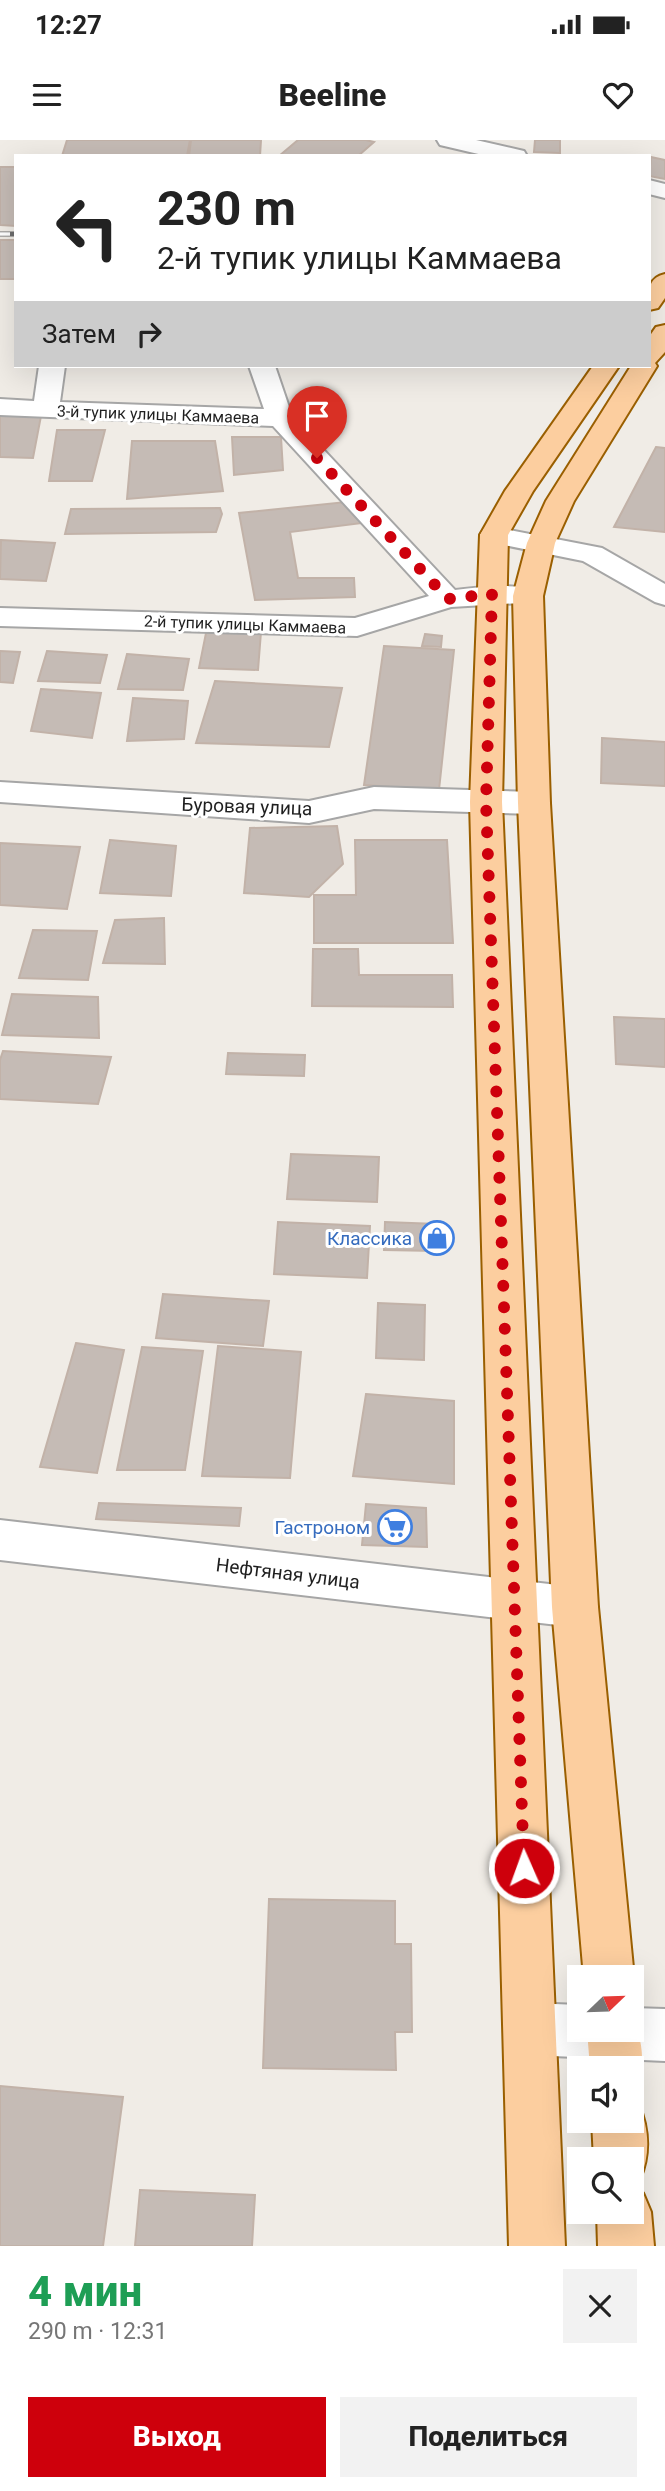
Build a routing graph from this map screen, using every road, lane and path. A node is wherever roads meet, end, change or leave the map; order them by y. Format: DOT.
graph roads {
  1 [pos="448,140"];
  2 [pos="508,154"];
  3 [pos="665,281"];
  4 [pos="651,300"];
  5 [pos="665,332"];
  6 [pos="651,354"];
  7 [pos="52,368"];
  8 [pos="263,368"];
  9 [pos="605,368"];
  10 [pos="643,368"];
  11 [pos="0,407"];
  12 [pos="46,409"];
  13 [pos="280,418"];
  14 [pos="494,535"];
  15 [pos="541,543"];
  16 [pos="510,595"];
  17 [pos="665,596"];
  18 [pos="448,599"];
  19 [pos="0,617"];
  20 [pos="0,792"];
  21 [pos="486,802"];
  22 [pos="534,803"];
  23 [pos="0,1540"];
  24 [pos="514,1599"];
  25 [pos="575,1608"];
  26 [pos="607,1965"];
  27 [pos="530,2029"];
  28 [pos="665,2035"];
  29 [pos="614,2044"];
  30 [pos="625,2224"];
  31 [pos="537,2246"];
  32 [pos="626,2246"];
  1 -- 2 [label="street"];
  3 -- 4 [label="main road"];
  5 -- 6 [label="main road"];
  7 -- 12 [label="street"];
  8 -- 13 [label="street"];
  9 -- 14 [label="main road"];
  10 -- 15 [label="main road"];
  11 -- 12 [label="street, 3-й тупик улицы Каммаева"];
  12 -- 13 [label="street, 3-й тупик улицы Каммаева"];
  13 -- 18 [label="street, 3-й тупик улицы Каммаева"];
  14 -- 15 [label="street"];
  14 -- 16 [label="main road"];
  15 -- 16 [label="main road"];
  15 -- 17 [label="street"];
  16 -- 18 [label="street, 2-й тупик улицы Каммаева"];
  16 -- 21 [label="main road"];
  16 -- 22 [label="main road"];
  18 -- 19 [label="street, 2-й тупик улицы Каммаева"];
  20 -- 21 [label="street, Буровая улица"];
  21 -- 22 [label="street, Буровая улица"];
  21 -- 24 [label="main road"];
  22 -- 25 [label="main road"];
  23 -- 24 [label="street, Нефтяная улица"];
  24 -- 25 [label="street, Нефтяная улица"];
  24 -- 27 [label="main road"];
  25 -- 26 [label="main road"];
  27 -- 29 [label="street"];
  27 -- 31 [label="main road"];
  28 -- 29 [label="street"];
  30 -- 32 [label="main road"];
}
